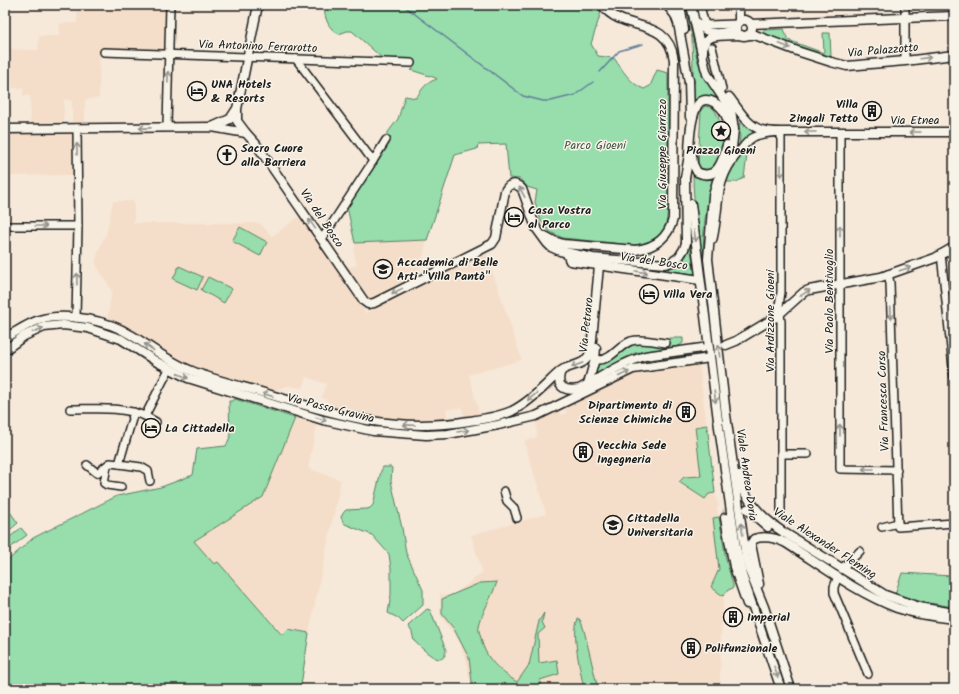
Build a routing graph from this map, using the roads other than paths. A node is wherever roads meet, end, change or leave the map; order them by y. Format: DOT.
graph roads {
  1 [pos="170,5"];
  2 [pos="258,5"];
  3 [pos="602,5"];
  4 [pos="667,5"];
  5 [pos="680,5"];
  6 [pos="691,5"];
  7 [pos="700,5"];
  8 [pos="739,5"];
  9 [pos="905,5"];
  10 [pos="954,16"];
  11 [pos="905,17"];
  12 [pos="694,20"];
  13 [pos="737,24"];
  14 [pos="751,24"];
  15 [pos="744,35"];
  16 [pos="712,47"];
  17 [pos="104,52"];
  18 [pos="169,54"];
  19 [pos="954,55"];
  20 [pos="248,56"];
  21 [pos="296,59"];
  22 [pos="905,61"];
  23 [pos="411,63"];
  24 [pos="704,67"];
  25 [pos="715,80"];
  26 [pos="689,81"];
  27 [pos="237,109"];
  28 [pos="732,115"];
  29 [pos="167,127"];
  30 [pos="212,127"];
  31 [pos="77,128"];
  32 [pos="5,129"];
  33 [pos="730,130"];
  34 [pos="781,132"];
  35 [pos="840,132"];
  36 [pos="954,132"];
  37 [pos="246,133"];
  38 [pos="690,135"];
  39 [pos="386,140"];
  40 [pos="733,143"];
  41 [pos="689,155"];
  42 [pos="373,161"];
  43 [pos="5,226"];
  44 [pos="78,226"];
  45 [pos="536,228"];
  46 [pos="322,239"];
  47 [pos="575,245"];
  48 [pos="954,247"];
  49 [pos="568,254"];
  50 [pos="941,254"];
  51 [pos="593,258"];
  52 [pos="708,258"];
  53 [pos="609,260"];
  54 [pos="601,265"];
  55 [pos="888,274"];
  56 [pos="700,280"];
  57 [pos="840,284"];
  58 [pos="781,292"];
  59 [pos="793,302"];
  60 [pos="780,314"];
  61 [pos="76,318"];
  62 [pos="5,338"];
  63 [pos="666,343"];
  64 [pos="726,345"];
  65 [pos="6,347"];
  66 [pos="702,348"];
  67 [pos="592,357"];
  68 [pos="710,358"];
  69 [pos="169,369"];
  70 [pos="561,371"];
  71 [pos="954,373"];
  72 [pos="588,384"];
  73 [pos="563,402"];
  74 [pos="70,409"];
  75 [pos="134,412"];
  76 [pos="145,416"];
  77 [pos="726,417"];
  78 [pos="156,422"];
  79 [pos="782,454"];
  80 [pos="808,454"];
  81 [pos="119,464"];
  82 [pos="87,465"];
  83 [pos="107,466"];
  84 [pos="897,470"];
  85 [pos="150,481"];
  86 [pos="121,487"];
  87 [pos="504,491"];
  88 [pos="747,509"];
  89 [pos="781,510"];
  90 [pos="517,518"];
  91 [pos="724,518"];
  92 [pos="954,523"];
  93 [pos="898,525"];
  94 [pos="882,527"];
  95 [pos="860,551"];
  96 [pos="840,573"];
  97 [pos="876,590"];
  98 [pos="764,607"];
  99 [pos="954,613"];
  100 [pos="954,619"];
  101 [pos="760,630"];
  102 [pos="868,674"];
  103 [pos="781,689"];
  104 [pos="791,689"];
  1 -- 18 [label="street"];
  2 -- 20 [label="main road"];
  3 -- 47 [label="main road, Via Giuseppe Giarrizzo"];
  4 -- 26 [label="main road"];
  5 -- 26 [label="main road"];
  6 -- 12 [label="main road"];
  7 -- 13 [label="street"];
  8 -- 13 [label="main road"];
  9 -- 11 [label="street"];
  10 -- 11 [label="main road"];
  11 -- 14 [label="main road"];
  11 -- 22 [label="street"];
  12 -- 13 [label="street"];
  12 -- 24 [label="main road"];
  13 -- 14 [label="main road"];
  13 -- 15 [label="main road"];
  14 -- 15 [label="main road"];
  15 -- 22 [label="main road, Via Palazzotto, one-way"];
  15 -- 24 [label="main road, Via Palazzotto"];
  16 -- 25 [label="street"];
  17 -- 18 [label="street, Via Antonino Ferrarotto"];
  18 -- 20 [label="street, Via Antonino Ferrarotto"];
  29 -- 18 [label="street, one-way"];
  22 -- 19 [label="main road, Via Palazzotto, one-way"];
  20 -- 21 [label="street, Via Antonino Ferrarotto"];
  20 -- 27 [label="main road"];
  21 -- 23 [label="street, Via Antonino Ferrarotto"];
  21 -- 42 [label="street"];
  24 -- 25 [label="main road"];
  25 -- 28 [label="main road"];
  25 -- 34 [label="main road, Via Etnea"];
  26 -- 38 [label="main road"];
  27 -- 30 [label="main road"];
  27 -- 37 [label="main road, Via del Bosco"];
  28 -- 33 [label="main road"];
  28 -- 40 [label="main road"];
  29 -- 30 [label="main road"];
  29 -- 31 [label="main road, one-way"];
  30 -- 37 [label="main road"];
  31 -- 32 [label="main road"];
  44 -- 31 [label="street, one-way"];
  33 -- 38 [label="main road"];
  33 -- 38 [label="main road"];
  33 -- 40 [label="main road"];
  35 -- 34 [label="main road, Via Etnea, one-way"];
  34 -- 52 [label="street"];
  34 -- 58 [label="street, Via Ardizzone Gioeni, one-way"];
  36 -- 35 [label="main road, Via Etnea, one-way"];
  57 -- 35 [label="street, Via Paolo Bentivoglio, one-way"];
  46 -- 37 [label="main road, Via del Bosco, one-way"];
  38 -- 41 [label="main road"];
  39 -- 42 [label="street"];
  40 -- 52 [label="main road"];
  41 -- 53 [label="main road, Via del Bosco"];
  41 -- 56 [label="main road, Viale Andrea Doria, one-way"];
  42 -- 46 [label="street"];
  43 -- 44 [label="street, one-way"];
  61 -- 44 [label="street, one-way"];
  45 -- 46 [label="main road, Via del Bosco, one-way"];
  45 -- 47 [label="main road"];
  45 -- 49 [label="main road, Via del Bosco"];
  47 -- 49 [label="main road"];
  48 -- 50 [label="main road"];
  49 -- 51 [label="main road, Via del Bosco"];
  49 -- 54 [label="main road, Via del Bosco"];
  55 -- 50 [label="main road, one-way"];
  50 -- 71 [label="street"];
  51 -- 53 [label="main road, Via del Bosco"];
  51 -- 54 [label="main road"];
  77 -- 52 [label="main road, Viale Andrea Doria, one-way"];
  53 -- 54 [label="main road"];
  54 -- 56 [label="main road, Via del Bosco, one-way"];
  54 -- 67 [label="main road, Via Petraro"];
  55 -- 57 [label="main road"];
  55 -- 84 [label="street, Via Francesca Corso, one-way"];
  56 -- 68 [label="main road, Viale Andrea Doria"];
  59 -- 57 [label="main road, one-way"];
  84 -- 57 [label="street, Via Paolo Bentivoglio, one-way"];
  58 -- 59 [label="street"];
  58 -- 60 [label="street, Via Ardizzone Gioeni"];
  59 -- 60 [label="main road"];
  60 -- 64 [label="main road"];
  60 -- 79 [label="street, Via Ardizzone Gioeni"];
  61 -- 62 [label="main road, Via Passo Gravina"];
  70 -- 61 [label="main road, Via Passo Gravina, one-way"];
  63 -- 67 [label="street"];
  65 -- 69 [label="main road, Via Passo Gravina, one-way"];
  66 -- 72 [label="main road"];
  67 -- 70 [label="main road, Via Passo Gravina, one-way"];
  67 -- 72 [label="main road, Via Petraro"];
  73 -- 68 [label="main road, Via Passo Gravina, one-way"];
  68 -- 101 [label="main road, Viale Andrea Doria, one-way"];
  69 -- 73 [label="main road, Via Passo Gravina, one-way"];
  69 -- 76 [label="street"];
  70 -- 72 [label="main road"];
  72 -- 73 [label="main road"];
  74 -- 75 [label="street"];
  75 -- 76 [label="street"];
  75 -- 81 [label="street"];
  76 -- 78 [label="street"];
  77 -- 96 [label="main road, Viale Alexander Fleming"];
  98 -- 77 [label="main road, Viale Andrea Doria, one-way"];
  79 -- 80 [label="street"];
  79 -- 89 [label="street, Via Ardizzone Gioeni"];
  81 -- 83 [label="street"];
  81 -- 85 [label="street"];
  82 -- 83 [label="street"];
  83 -- 86 [label="street"];
  84 -- 93 [label="street, Via Francesca Corso"];
  87 -- 90 [label="street"];
  88 -- 97 [label="main road"];
  91 -- 101 [label="main road"];
  92 -- 93 [label="street"];
  93 -- 94 [label="street"];
  95 -- 96 [label="street"];
  96 -- 97 [label="main road, Viale Alexander Fleming"];
  96 -- 98 [label="main road, Viale Alexander Fleming"];
  96 -- 100 [label="main road, Viale Alexander Fleming"];
  96 -- 102 [label="street"];
  97 -- 99 [label="main road, Viale Alexander Fleming"];
  98 -- 104 [label="main road, Viale Andrea Doria"];
  101 -- 103 [label="main road, Viale Andrea Doria, one-way"];
}
